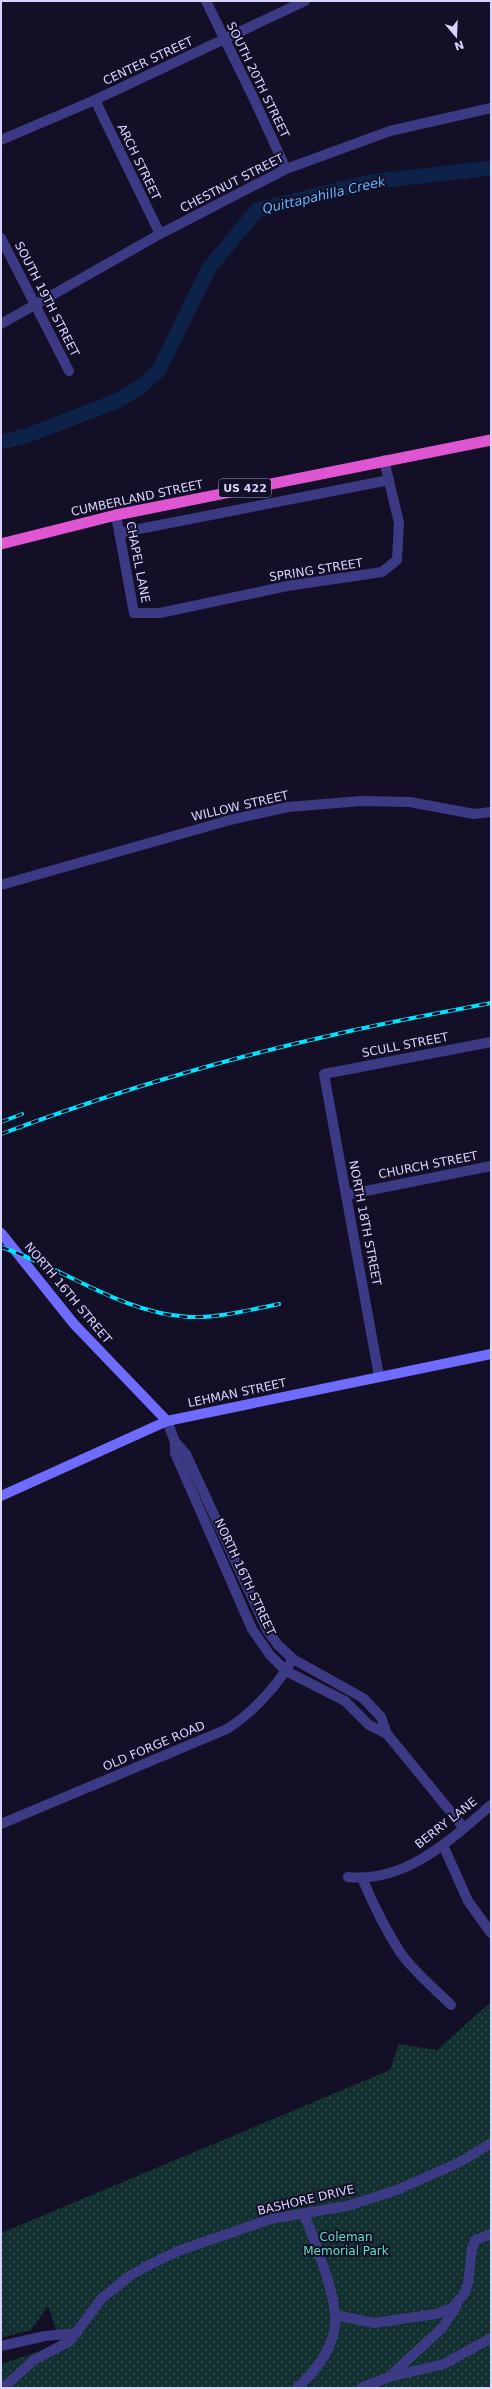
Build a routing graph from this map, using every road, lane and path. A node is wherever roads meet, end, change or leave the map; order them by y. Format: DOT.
graph roads {
  1 [pos="206,1"];
  2 [pos="305,1"];
  3 [pos="224,39"];
  4 [pos="95,100"];
  5 [pos="491,108"];
  6 [pos="1,140"];
  7 [pos="286,170"];
  8 [pos="160,234"];
  9 [pos="1,238"];
  10 [pos="34,306"];
  11 [pos="1,324"];
  12 [pos="69,372"];
  13 [pos="491,440"];
  14 [pos="384,460"];
  15 [pos="389,480"];
  16 [pos="116,515"];
  17 [pos="119,533"];
  18 [pos="1,544"];
  19 [pos="134,613"];
  20 [pos="491,812"];
  21 [pos="1,886"];
  22 [pos="491,1042"];
  23 [pos="324,1074"];
  24 [pos="491,1166"];
  25 [pos="346,1195"];
  26 [pos="1,1233"];
  27 [pos="491,1354"];
  28 [pos="379,1376"];
  29 [pos="167,1421"];
  30 [pos="175,1442"];
  31 [pos="1,1496"];
  32 [pos="293,1659"];
  33 [pos="286,1671"];
  34 [pos="387,1734"];
  35 [pos="491,1805"];
  36 [pos="1,1824"];
  37 [pos="464,1828"];
  38 [pos="443,1845"];
  39 [pos="348,1877"];
  40 [pos="362,1878"];
  41 [pos="491,1933"];
  42 [pos="452,2005"];
  43 [pos="491,2143"];
  44 [pos="304,2213"];
  45 [pos="491,2234"];
  46 [pos="459,2302"];
  47 [pos="440,2312"];
  48 [pos="335,2315"];
  49 [pos="447,2321"];
  50 [pos="77,2333"];
  51 [pos="491,2338"];
  52 [pos="1,2346"];
  53 [pos="389,2377"];
  54 [pos="3,2388"];
  55 [pos="297,2388"];
  56 [pos="361,2388"];
  1 -- 3 [label="street, SOUTH 20TH STREET"];
  2 -- 3 [label="street, CENTER STREET"];
  3 -- 4 [label="street, CENTER STREET"];
  3 -- 7 [label="street, SOUTH 20TH STREET"];
  4 -- 6 [label="street, CENTER STREET"];
  4 -- 8 [label="street, ARCH STREET"];
  5 -- 7 [label="street, CHESTNUT STREET"];
  7 -- 8 [label="street, CHESTNUT STREET"];
  8 -- 10 [label="street, CHESTNUT STREET"];
  9 -- 10 [label="street, SOUTH 19TH STREET"];
  10 -- 11 [label="street, CHESTNUT STREET"];
  10 -- 12 [label="street, SOUTH 19TH STREET"];
  13 -- 14 [label="highway, CUMBERLAND STREET / US 422"];
  14 -- 15 [label="street, SPRING STREET"];
  14 -- 16 [label="highway, CUMBERLAND STREET / US 422"];
  15 -- 17 [label="street"];
  15 -- 19 [label="street, SPRING STREET"];
  16 -- 17 [label="street, CHAPEL LANE"];
  16 -- 18 [label="highway, CUMBERLAND STREET / US 422"];
  17 -- 19 [label="street, CHAPEL LANE"];
  20 -- 21 [label="street, WILLOW STREET"];
  22 -- 23 [label="street, SCULL STREET"];
  23 -- 25 [label="street, NORTH 18TH STREET"];
  24 -- 25 [label="street, CHURCH STREET"];
  25 -- 28 [label="street, NORTH 18TH STREET"];
  26 -- 29 [label="main road, NORTH 16TH STREET"];
  27 -- 28 [label="main road, LEHMAN STREET"];
  28 -- 29 [label="main road, LEHMAN STREET"];
  29 -- 30 [label="street, NORTH 16TH STREET"];
  29 -- 31 [label="main road, LEHMAN STREET"];
  30 -- 32 [label="street, NORTH 16TH STREET"];
  30 -- 33 [label="street, NORTH 16TH STREET"];
  32 -- 33 [label="street, OLD FORGE ROAD"];
  32 -- 34 [label="street, NORTH 16TH STREET"];
  33 -- 34 [label="street, NORTH 16TH STREET"];
  33 -- 36 [label="street, OLD FORGE ROAD"];
  34 -- 37 [label="street, NORTH 16TH STREET"];
  35 -- 37 [label="street, BERRY LANE"];
  37 -- 38 [label="street, BERRY LANE"];
  38 -- 40 [label="street, BERRY LANE"];
  38 -- 41 [label="street"];
  39 -- 40 [label="street, BERRY LANE"];
  40 -- 42 [label="street"];
  43 -- 44 [label="street, BASHORE DRIVE"];
  44 -- 48 [label="street"];
  44 -- 50 [label="street, BASHORE DRIVE"];
  45 -- 46 [label="street"];
  46 -- 47 [label="street"];
  46 -- 49 [label="street"];
  47 -- 48 [label="street"];
  47 -- 49 [label="street"];
  48 -- 55 [label="street"];
  49 -- 53 [label="street"];
  50 -- 52 [label="street"];
  50 -- 54 [label="street, BASHORE DRIVE"];
  51 -- 53 [label="street"];
  53 -- 56 [label="street"];
}
